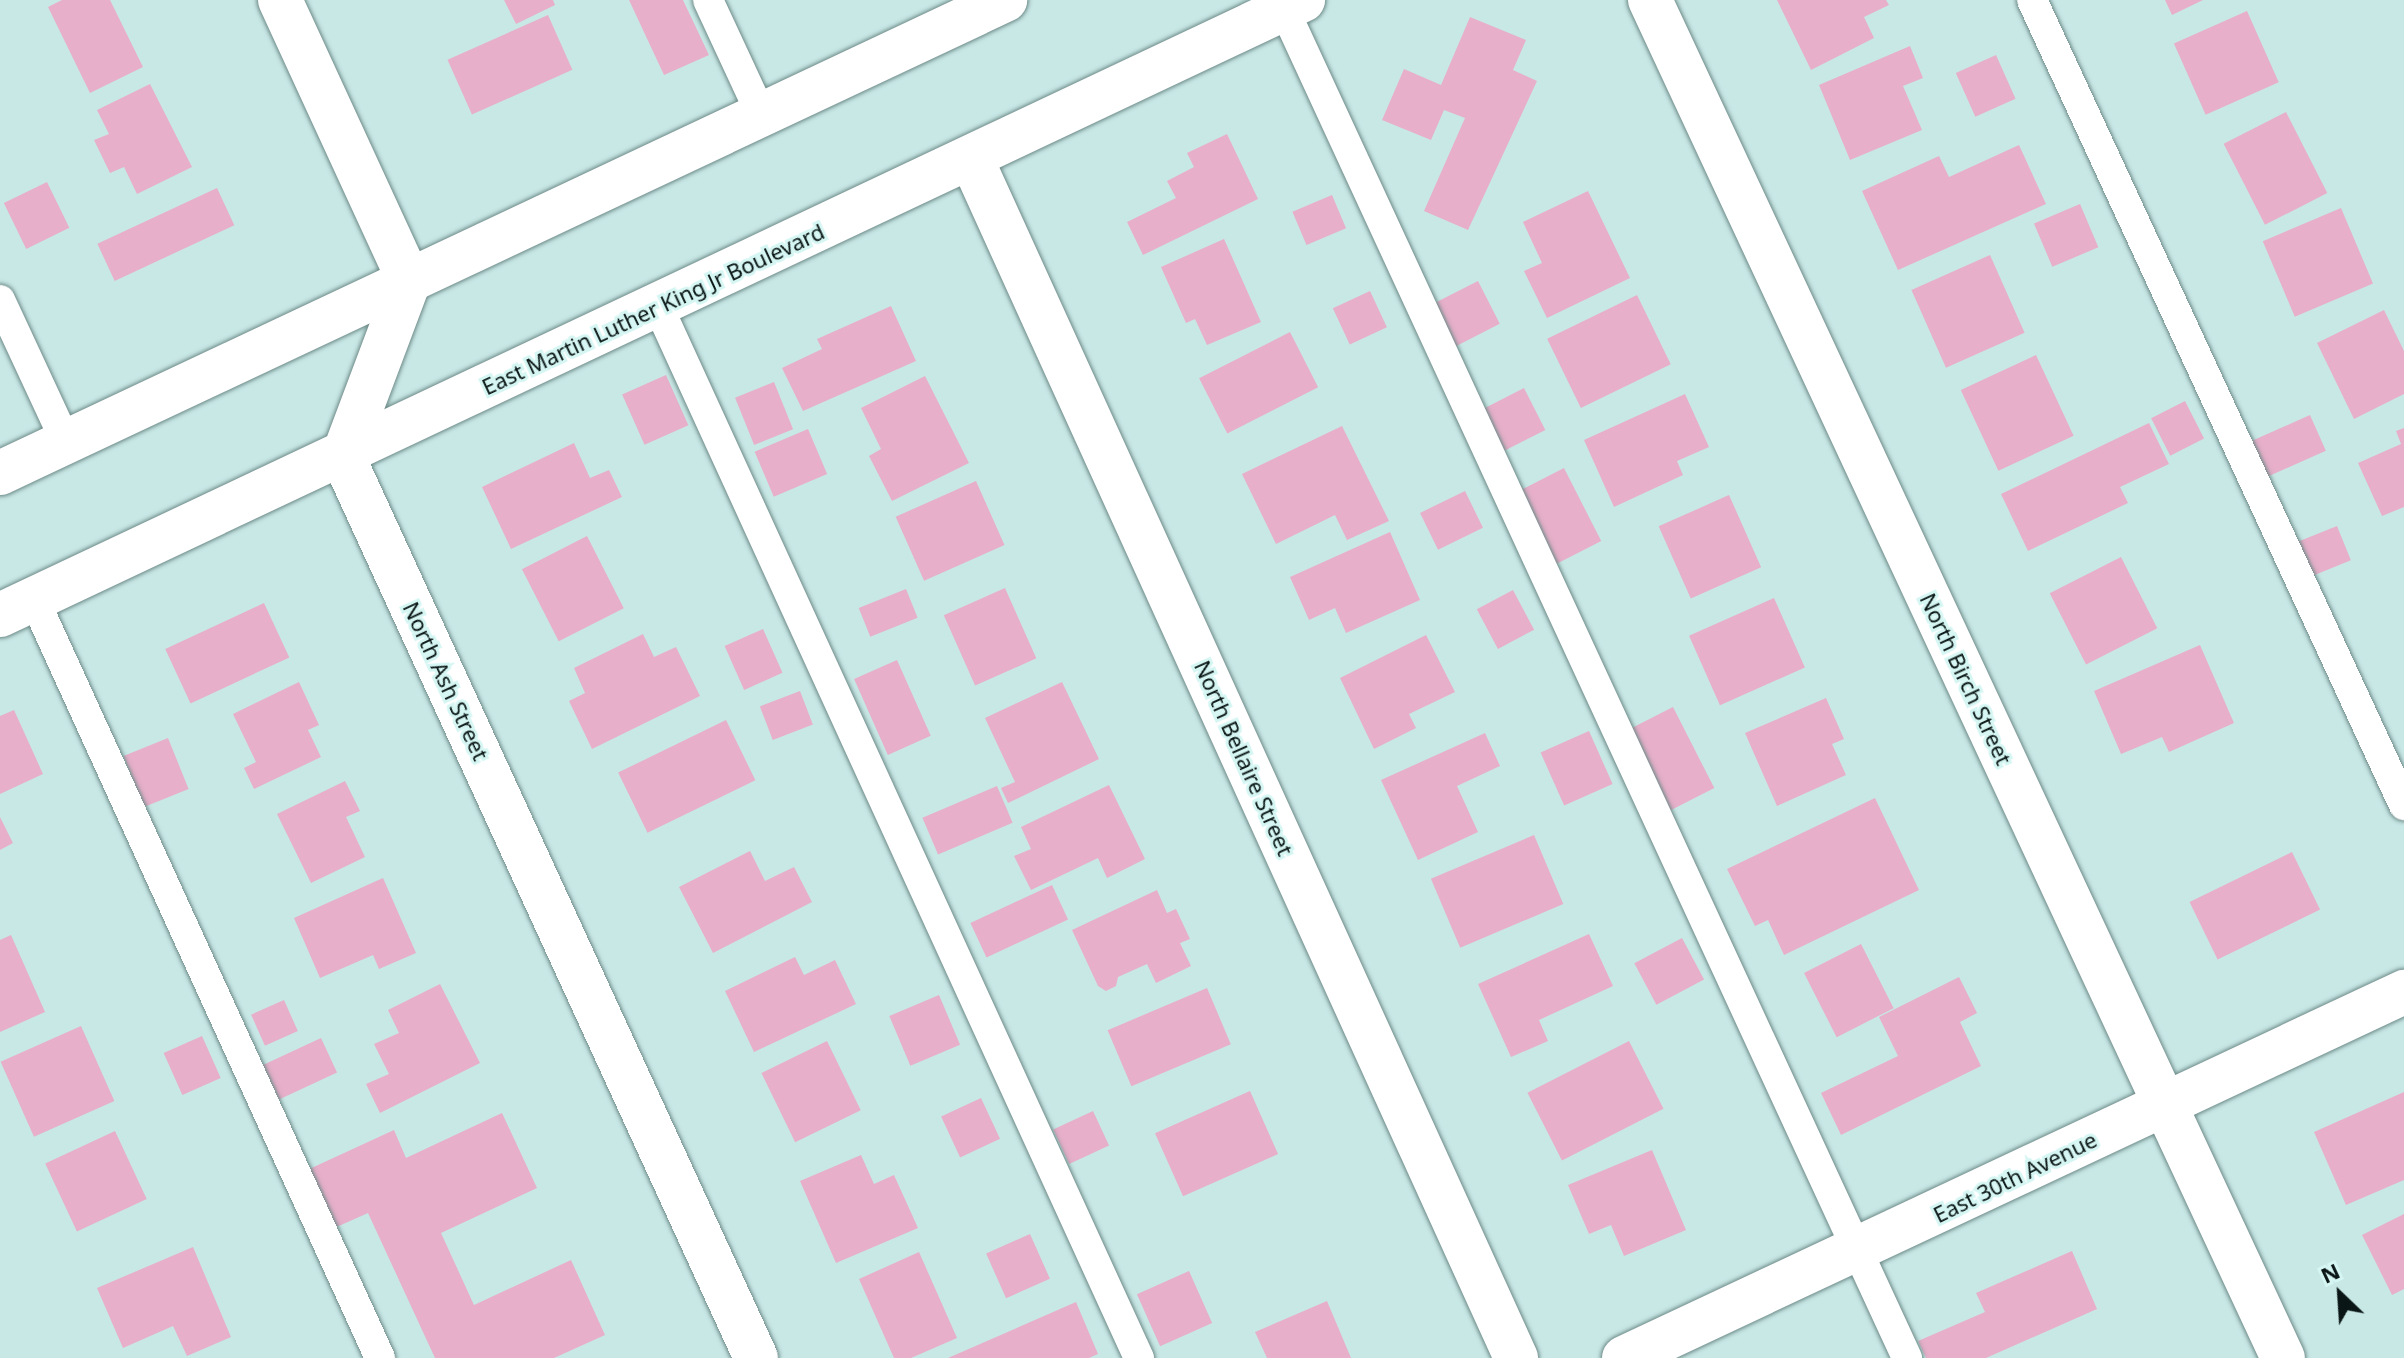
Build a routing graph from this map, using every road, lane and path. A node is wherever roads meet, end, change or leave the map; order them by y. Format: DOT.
graph roads {
  1 [pos="280,0"];
  2 [pos="708,0"];
  3 [pos="1005,0"];
  4 [pos="1650,0"];
  5 [pos="2032,0"];
  6 [pos="1294,4"];
  7 [pos="761,114"];
  8 [pos="971,158"];
  9 [pos="409,281"];
  10 [pos="0,300"];
  11 [pos="658,306"];
  12 [pos="66,442"];
  13 [pos="343,457"];
  14 [pos="0,473"];
  15 [pos="17,607"];
  16 [pos="2404,805"];
  17 [pos="2404,992"];
  18 [pos="2165,1106"];
  19 [pos="1858,1252"];
  20 [pos="380,1358"];
  21 [pos="756,1358"];
  22 [pos="1139,1358"];
  23 [pos="1516,1358"];
  24 [pos="1624,1358"];
  25 [pos="1907,1358"];
  26 [pos="2283,1358"];
  1 -- 9 [label="street"];
  2 -- 7 [label="lane"];
  3 -- 7 [label="street"];
  4 -- 18 [label="street, North Birch Street"];
  5 -- 16 [label="lane"];
  6 -- 8 [label="street, East Martin Luther King Jr Boulevard"];
  6 -- 19 [label="lane"];
  7 -- 9 [label="street"];
  8 -- 11 [label="street, East Martin Luther King Jr Boulevard"];
  8 -- 23 [label="street, North Bellaire Street"];
  9 -- 12 [label="street"];
  9 -- 13 [label="street"];
  10 -- 12 [label="lane"];
  11 -- 13 [label="street, East Martin Luther King Jr Boulevard"];
  11 -- 22 [label="lane"];
  12 -- 14 [label="street"];
  13 -- 15 [label="street, East Martin Luther King Jr Boulevard"];
  13 -- 21 [label="street, North Ash Street"];
  15 -- 20 [label="lane"];
  17 -- 18 [label="street, East 30th Avenue"];
  18 -- 19 [label="street, East 30th Avenue"];
  18 -- 26 [label="street, North Birch Street"];
  19 -- 24 [label="street, East 30th Avenue"];
  19 -- 25 [label="lane"];
}
